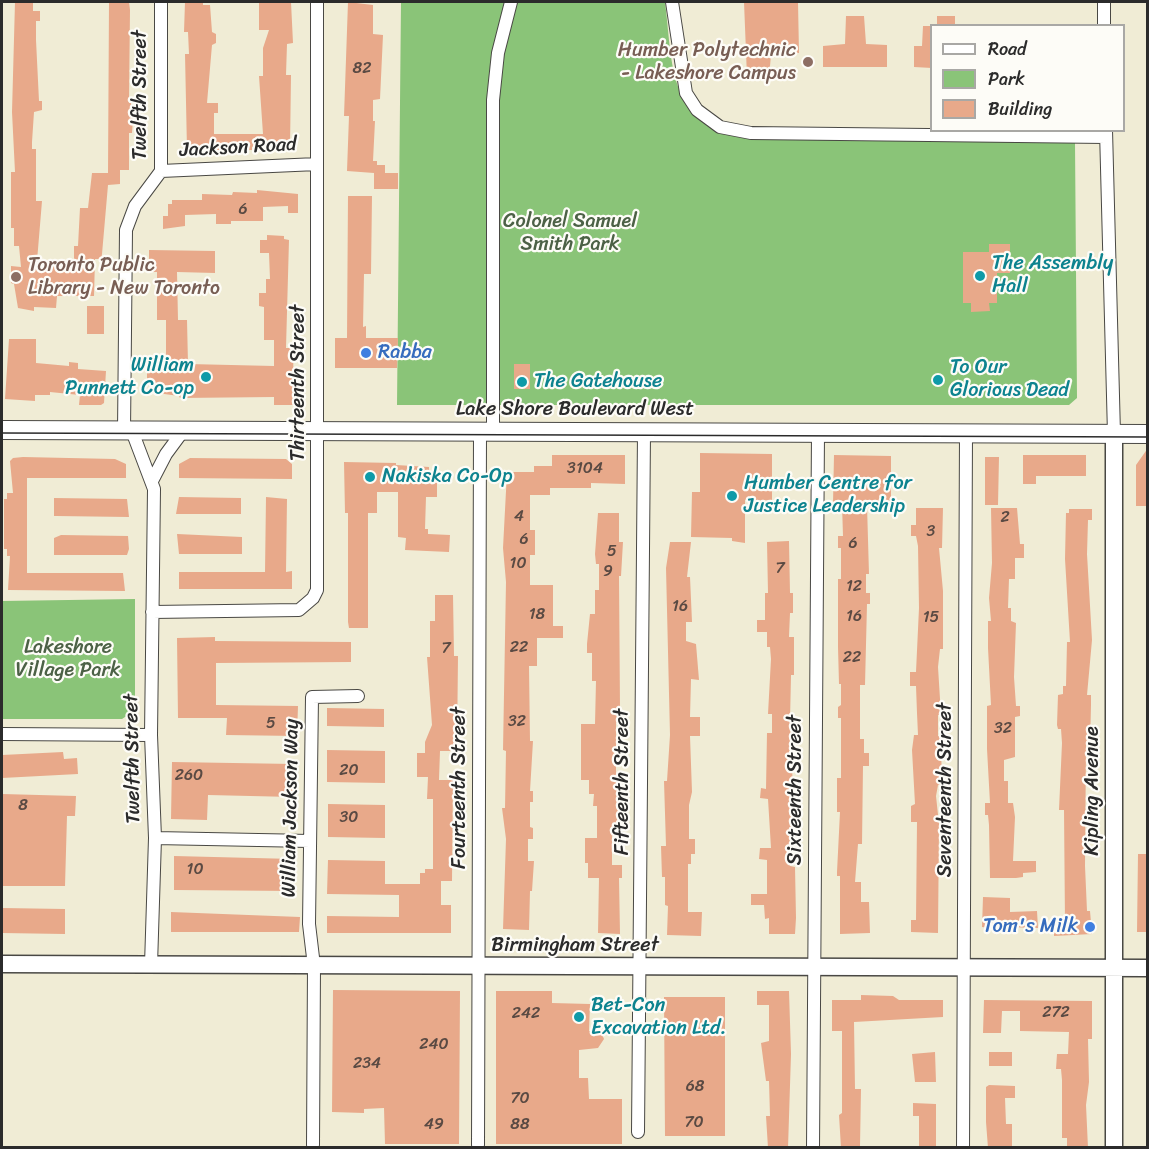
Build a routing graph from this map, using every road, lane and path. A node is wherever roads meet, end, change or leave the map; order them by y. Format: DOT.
graph roads {
  1 [pos="161,2"];
  2 [pos="317,2"];
  3 [pos="511,2"];
  4 [pos="672,2"];
  5 [pos="1104,2"];
  6 [pos="1104,24"];
  7 [pos="1106,134"];
  8 [pos="317,164"];
  9 [pos="161,171"];
  10 [pos="2,430"];
  11 [pos="128,431"];
  12 [pos="183,431"];
  13 [pos="319,431"];
  14 [pos="487,432"];
  15 [pos="644,433"];
  16 [pos="818,433"];
  17 [pos="966,433"];
  18 [pos="1114,434"];
  19 [pos="1148,434"];
  20 [pos="152,481"];
  21 [pos="152,612"];
  22 [pos="358,696"];
  23 [pos="2,734"];
  24 [pos="151,735"];
  25 [pos="155,838"];
  26 [pos="310,841"];
  27 [pos="2,964"];
  28 [pos="151,964"];
  29 [pos="314,966"];
  30 [pos="479,966"];
  31 [pos="640,967"];
  32 [pos="815,968"];
  33 [pos="965,968"];
  34 [pos="1113,968"];
  35 [pos="1148,968"];
  36 [pos="638,1132"];
  37 [pos="313,1145"];
  38 [pos="478,1145"];
  39 [pos="813,1148"];
  40 [pos="963,1148"];
  41 [pos="1114,1148"];
  1 -- 9 [label="street, Twelfth Street"];
  2 -- 8 [label="street, Thirteenth Street"];
  3 -- 14 [label="street, Fourteenth Street"];
  4 -- 7 [label="street"];
  5 -- 6 [label="street"];
  7 -- 18 [label="street"];
  8 -- 9 [label="street, Jackson Road"];
  8 -- 13 [label="street, Thirteenth Street"];
  9 -- 11 [label="street, Twelfth Street"];
  10 -- 11 [label="main road, Lake Shore Boulevard West"];
  11 -- 12 [label="main road, Lake Shore Boulevard West"];
  11 -- 20 [label="street, Twelfth Street"];
  12 -- 13 [label="main road, Lake Shore Boulevard West"];
  12 -- 20 [label="street"];
  13 -- 14 [label="main road, Lake Shore Boulevard West"];
  13 -- 21 [label="street, Thirteenth Street"];
  14 -- 15 [label="main road, Lake Shore Boulevard West"];
  14 -- 30 [label="street, Fourteenth Street"];
  15 -- 16 [label="main road, Lake Shore Boulevard West"];
  15 -- 31 [label="street, Fifteenth Street"];
  16 -- 17 [label="main road, Lake Shore Boulevard West"];
  16 -- 32 [label="street, Sixteenth Street"];
  17 -- 18 [label="main road, Lake Shore Boulevard West"];
  17 -- 33 [label="street, Seventeenth Street"];
  18 -- 19 [label="main road, Lake Shore Boulevard West"];
  18 -- 34 [label="street, Kipling Avenue"];
  20 -- 21 [label="street, Twelfth Street"];
  21 -- 24 [label="street, Twelfth Street"];
  22 -- 26 [label="street, William Jackson Way"];
  23 -- 24 [label="street"];
  24 -- 25 [label="street, Twelfth Street"];
  25 -- 26 [label="street"];
  25 -- 28 [label="street, Twelfth Street"];
  26 -- 29 [label="street, William Jackson Way"];
  27 -- 28 [label="street, Birmingham Street"];
  28 -- 29 [label="street, Birmingham Street"];
  29 -- 30 [label="street, Birmingham Street"];
  29 -- 37 [label="street"];
  30 -- 31 [label="street, Birmingham Street"];
  30 -- 38 [label="street, Fourteenth Street"];
  31 -- 32 [label="street, Birmingham Street"];
  31 -- 36 [label="street, Fifteenth Street"];
  32 -- 33 [label="street, Birmingham Street"];
  32 -- 39 [label="street, Sixteenth Street"];
  33 -- 34 [label="street, Birmingham Street"];
  33 -- 40 [label="street, Seventeenth Street"];
  34 -- 35 [label="street, Birmingham Street"];
  34 -- 41 [label="street, Kipling Avenue"];
}
